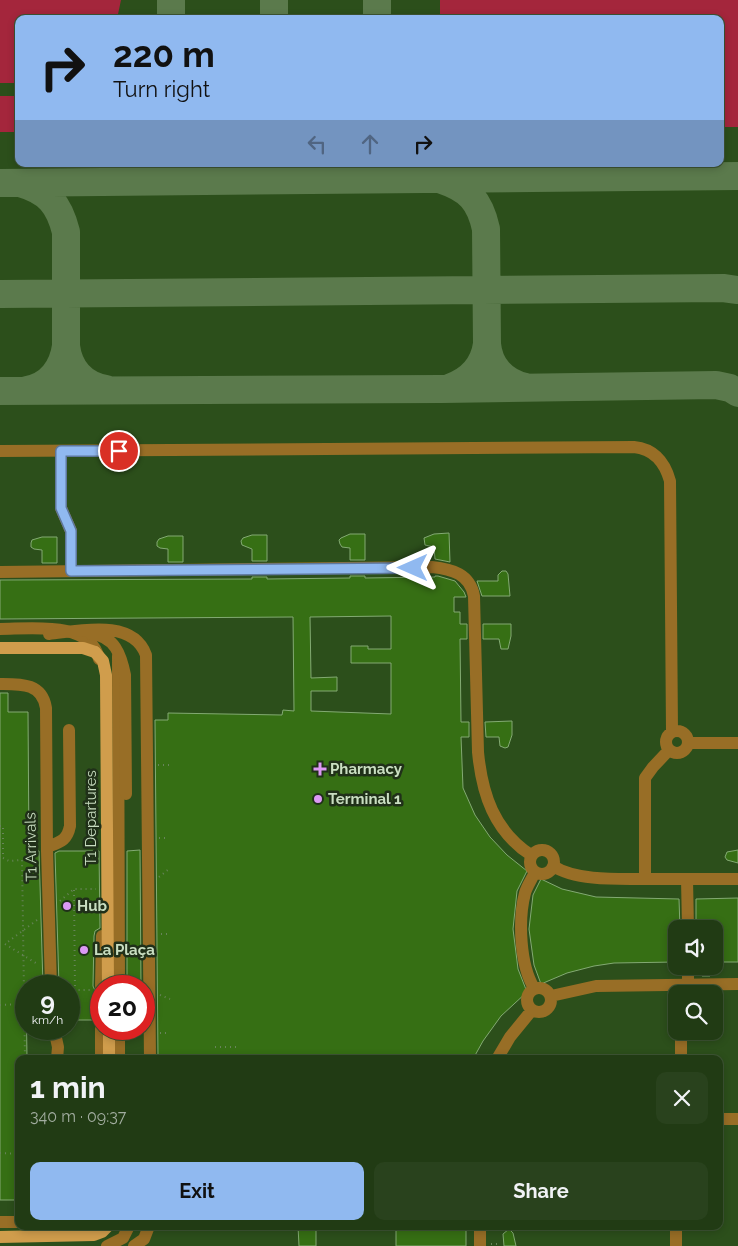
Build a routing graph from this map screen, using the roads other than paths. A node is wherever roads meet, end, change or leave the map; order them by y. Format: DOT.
graph roads {
  1 [pos="61,451"];
  2 [pos="0,452"];
  3 [pos="71,571"];
  4 [pos="0,572"];
  5 [pos="0,629"];
  6 [pos="53,631"];
  7 [pos="95,632"];
  8 [pos="0,635"];
  9 [pos="0,648"];
  10 [pos="0,684"];
  11 [pos="69,730"];
  12 [pos="672,732"];
  13 [pos="688,743"];
  14 [pos="738,743"];
  15 [pos="669,750"];
  16 [pos="126,794"];
  17 [pos="47,847"];
  18 [pos="531,855"];
  19 [pos="553,866"];
  20 [pos="535,872"];
  21 [pos="645,879"];
  22 [pos="687,879"];
  23 [pos="738,879"];
  24 [pos="688,920"];
  25 [pos="51,975"];
  26 [pos="101,975"];
  27 [pos="108,975"];
  28 [pos="119,975"];
  29 [pos="738,984"];
  30 [pos="720,985"];
  31 [pos="668,987"];
  32 [pos="534,988"];
  33 [pos="551,996"];
  34 [pos="532,1010"];
  35 [pos="56,1040"];
  36 [pos="101,1040"];
  37 [pos="109,1040"];
  38 [pos="119,1040"];
  39 [pos="681,1040"];
  40 [pos="57,1055"];
  41 [pos="102,1055"];
  42 [pos="109,1055"];
  43 [pos="119,1055"];
  44 [pos="150,1055"];
  45 [pos="499,1055"];
  46 [pos="681,1055"];
  47 [pos="723,1119"];
  48 [pos="738,1119"];
  49 [pos="15,1221"];
  50 [pos="0,1222"];
  51 [pos="104,1230"];
  52 [pos="118,1230"];
  53 [pos="127,1230"];
  54 [pos="147,1230"];
  55 [pos="480,1230"];
  56 [pos="676,1230"];
  57 [pos="0,1237"];
  58 [pos="107,1246"];
  59 [pos="134,1246"];
  60 [pos="480,1246"];
  61 [pos="676,1246"];
  1 -- 2 [label="lane"];
  1 -- 3 [label="lane"];
  1 -- 12 [label="lane"];
  3 -- 4 [label="lane"];
  3 -- 18 [label="lane"];
  5 -- 6 [label="lane"];
  6 -- 7 [label="lane, bridge"];
  6 -- 8 [label="lane"];
  6 -- 26 [label="lane"];
  6 -- 28 [label="lane"];
  7 -- 16 [label="lane, bridge"];
  7 -- 44 [label="lane, bridge"];
  9 -- 27 [label="main road, T1 Departures, bridge"];
  10 -- 17 [label="lane, T1 Arrivals"];
  11 -- 17 [label="lane"];
  12 -- 13 [label="lane"];
  12 -- 15 [label="lane"];
  13 -- 14 [label="lane"];
  13 -- 15 [label="lane"];
  15 -- 21 [label="lane"];
  17 -- 25 [label="lane, T1 Arrivals"];
  18 -- 19 [label="lane"];
  18 -- 20 [label="lane"];
  19 -- 20 [label="lane"];
  19 -- 21 [label="lane"];
  20 -- 32 [label="lane"];
  21 -- 22 [label="lane"];
  22 -- 23 [label="lane"];
  22 -- 24 [label="lane"];
  29 -- 30 [label="lane"];
  31 -- 33 [label="lane"];
  32 -- 33 [label="lane"];
  32 -- 34 [label="lane"];
  33 -- 34 [label="lane"];
  34 -- 45 [label="lane"];
  35 -- 40 [label="lane"];
  36 -- 41 [label="lane"];
  37 -- 42 [label="main road"];
  38 -- 43 [label="lane"];
  39 -- 46 [label="lane"];
  47 -- 48 [label="lane"];
  49 -- 50 [label="lane"];
  51 -- 57 [label="main road"];
  52 -- 58 [label="lane"];
  53 -- 58 [label="lane"];
  54 -- 59 [label="lane"];
  55 -- 60 [label="lane"];
  56 -- 61 [label="lane"];
}
